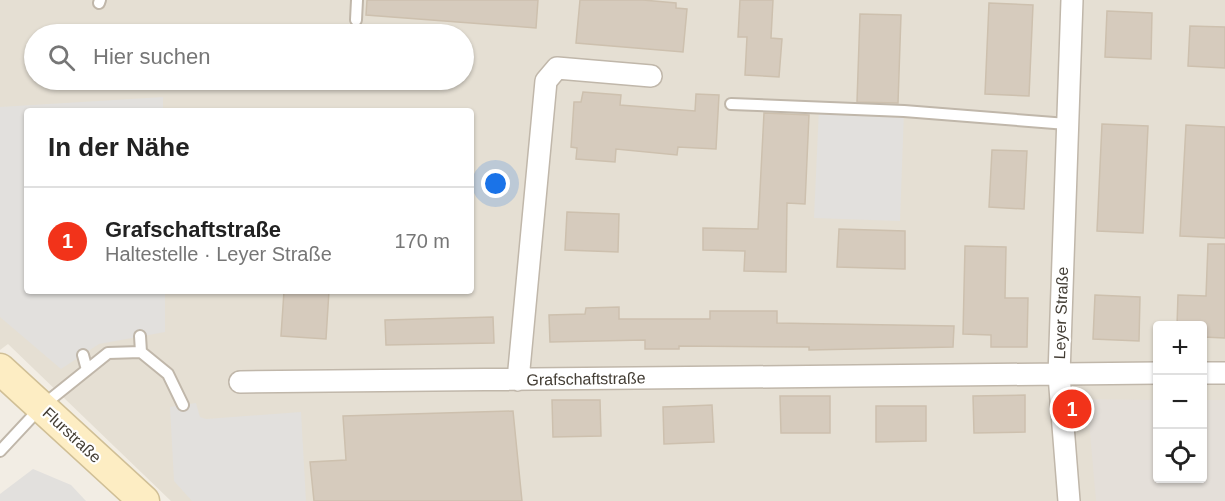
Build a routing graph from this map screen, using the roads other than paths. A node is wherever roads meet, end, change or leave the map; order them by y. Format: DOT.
graph roads {
  1 [pos="357,0"];
  2 [pos="1072,0"];
  3 [pos="356,20"];
  4 [pos="651,76"];
  5 [pos="731,104"];
  6 [pos="1067,124"];
  7 [pos="140,336"];
  8 [pos="141,352"];
  9 [pos="83,355"];
  10 [pos="0,369"];
  11 [pos="87,370"];
  12 [pos="1207,373"];
  13 [pos="1225,373"];
  14 [pos="1153,374"];
  15 [pos="1059,375"];
  16 [pos="518,380"];
  17 [pos="240,382"];
  18 [pos="183,405"];
  19 [pos="42,406"];
  20 [pos="0,451"];
  21 [pos="144,501"];
  22 [pos="1069,501"];
  1 -- 3 [label="lane"];
  2 -- 6 [label="street, Leyer Straße"];
  4 -- 16 [label="street, Grafschaftstraße"];
  5 -- 6 [label="lane"];
  6 -- 15 [label="street, Leyer Straße"];
  7 -- 8 [label="lane"];
  8 -- 11 [label="lane"];
  8 -- 18 [label="lane"];
  9 -- 11 [label="lane"];
  10 -- 19 [label="main road, Flurstraße"];
  11 -- 19 [label="lane"];
  12 -- 13 [label="street"];
  14 -- 15 [label="street, Grafschaftstraße"];
  15 -- 16 [label="street, Grafschaftstraße"];
  15 -- 22 [label="street, Leyer Straße"];
  16 -- 17 [label="street, Grafschaftstraße"];
  19 -- 20 [label="lane"];
  19 -- 21 [label="main road, Flurstraße"];
}
